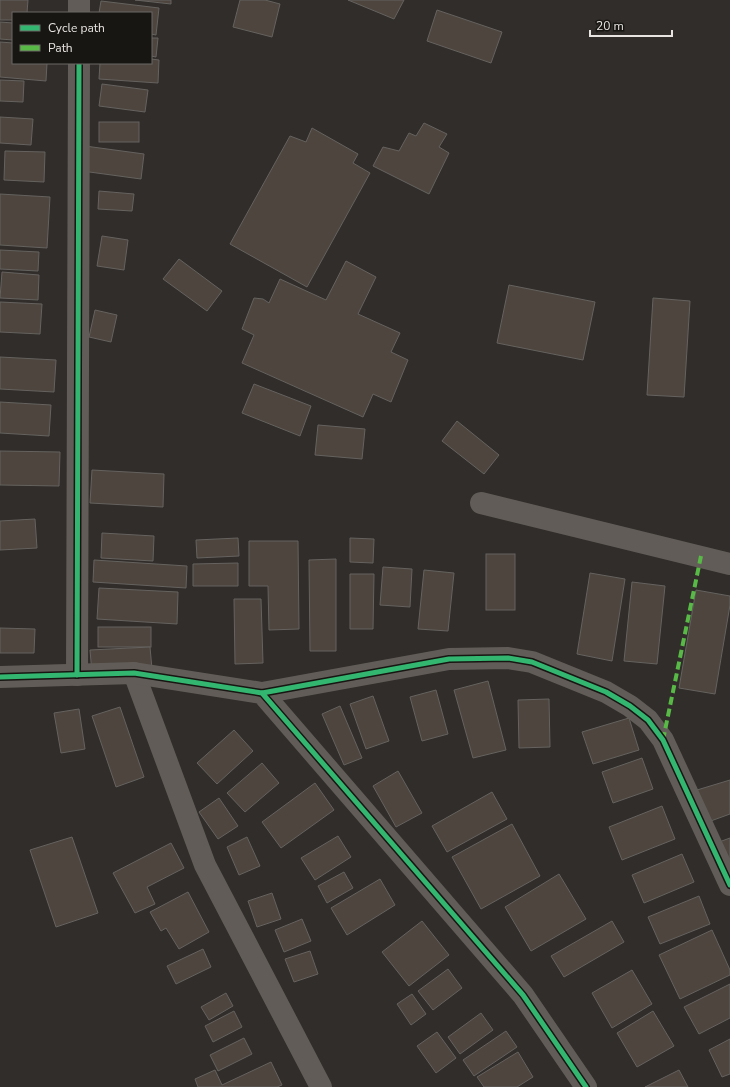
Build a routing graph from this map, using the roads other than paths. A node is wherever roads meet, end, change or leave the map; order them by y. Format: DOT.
graph roads {
  1 [pos="79,0"];
  2 [pos="79,12"];
  3 [pos="79,64"];
  4 [pos="481,503"];
  5 [pos="730,564"];
  6 [pos="134,672"];
  7 [pos="76,675"];
  8 [pos="0,677"];
  9 [pos="262,693"];
  10 [pos="730,885"];
  11 [pos="321,1087"];
  12 [pos="586,1087"];
  1 -- 2 [label="street"];
  3 -- 7 [label="street"];
  4 -- 5 [label="street"];
  6 -- 7 [label="street"];
  6 -- 9 [label="street"];
  6 -- 11 [label="street"];
  7 -- 8 [label="street"];
  9 -- 10 [label="street"];
  9 -- 12 [label="street"];
}
